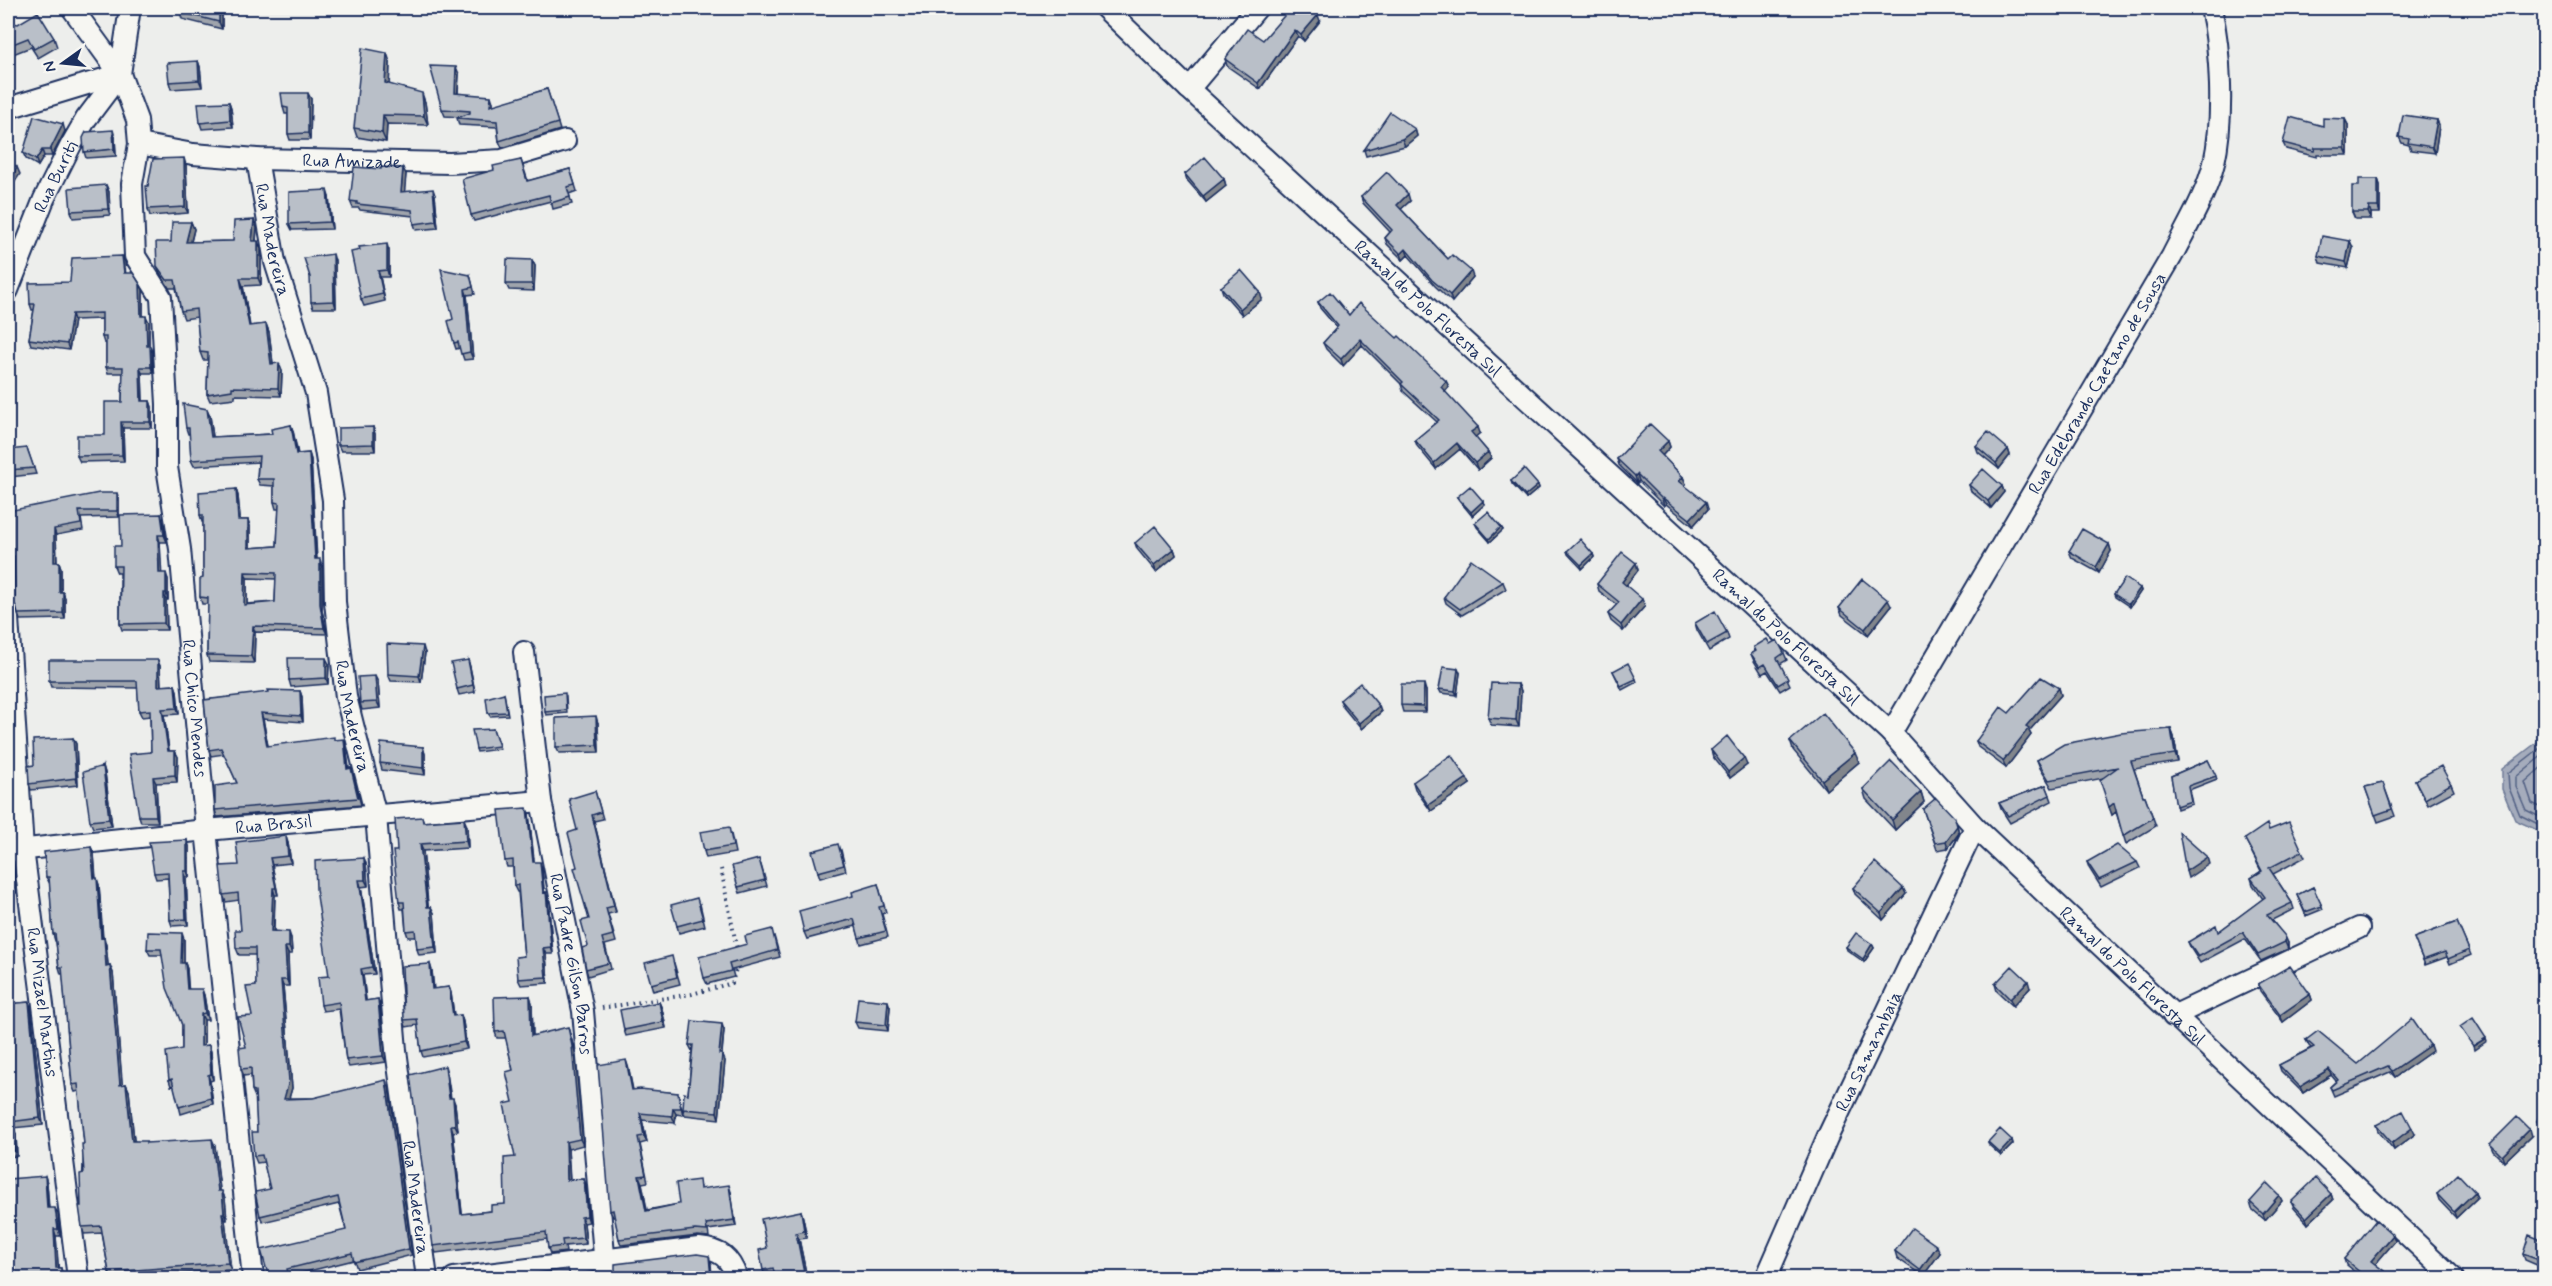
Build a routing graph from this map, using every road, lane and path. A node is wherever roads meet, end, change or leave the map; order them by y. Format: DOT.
graph roads {
  1 [pos="72,8"];
  2 [pos="130,8"];
  3 [pos="1105,8"];
  4 [pos="1257,8"];
  5 [pos="2211,8"];
  6 [pos="120,74"];
  7 [pos="1189,89"];
  8 [pos="8,108"];
  9 [pos="565,141"];
  10 [pos="139,144"];
  11 [pos="257,159"];
  12 [pos="8,290"];
  13 [pos="8,618"];
  14 [pos="524,652"];
  15 [pos="1892,733"];
  16 [pos="541,801"];
  17 [pos="376,816"];
  18 [pos="1975,827"];
  19 [pos="206,830"];
  20 [pos="15,850"];
  21 [pos="721,869"];
  22 [pos="2359,928"];
  23 [pos="583,1011"];
  24 [pos="2173,1016"];
  25 [pos="605,1269"];
  26 [pos="78,1278"];
  27 [pos="253,1278"];
  28 [pos="427,1278"];
  29 [pos="454,1278"];
  30 [pos="737,1278"];
  31 [pos="1766,1278"];
  32 [pos="2453,1278"];
  1 -- 6 [label="street"];
  2 -- 6 [label="street"];
  3 -- 7 [label="street, Ramal do Polo Floresta Sul"];
  4 -- 7 [label="street"];
  5 -- 15 [label="street, Rua Edebrando Caetano de Sousa"];
  6 -- 8 [label="street"];
  6 -- 10 [label="street, Rua Chico Mendes"];
  6 -- 12 [label="street, Rua Buriti"];
  7 -- 15 [label="street, Ramal do Polo Floresta Sul"];
  9 -- 11 [label="street, Rua Amizade"];
  10 -- 11 [label="street, Rua Amizade"];
  10 -- 19 [label="street, Rua Chico Mendes"];
  11 -- 17 [label="street, Rua Madereira"];
  13 -- 20 [label="street, Rua Mizael Martins"];
  14 -- 16 [label="street, Rua Padre Gilson Barros"];
  15 -- 18 [label="street, Ramal do Polo Floresta Sul"];
  16 -- 17 [label="street, Rua Brasil"];
  16 -- 23 [label="street, Rua Padre Gilson Barros"];
  17 -- 19 [label="street, Rua Brasil"];
  17 -- 28 [label="street, Rua Madereira"];
  18 -- 24 [label="street, Ramal do Polo Floresta Sul"];
  18 -- 31 [label="street, Rua Samambaia"];
  19 -- 20 [label="street, Rua Brasil"];
  19 -- 27 [label="street, Rua Chico Mendes"];
  20 -- 26 [label="street, Rua Mizael Martins"];
  21 -- 23 [label="path"];
  22 -- 24 [label="street"];
  23 -- 25 [label="street, Rua Padre Gilson Barros"];
  24 -- 32 [label="street, Ramal do Polo Floresta Sul"];
  25 -- 29 [label="street"];
  25 -- 30 [label="street"];
}
